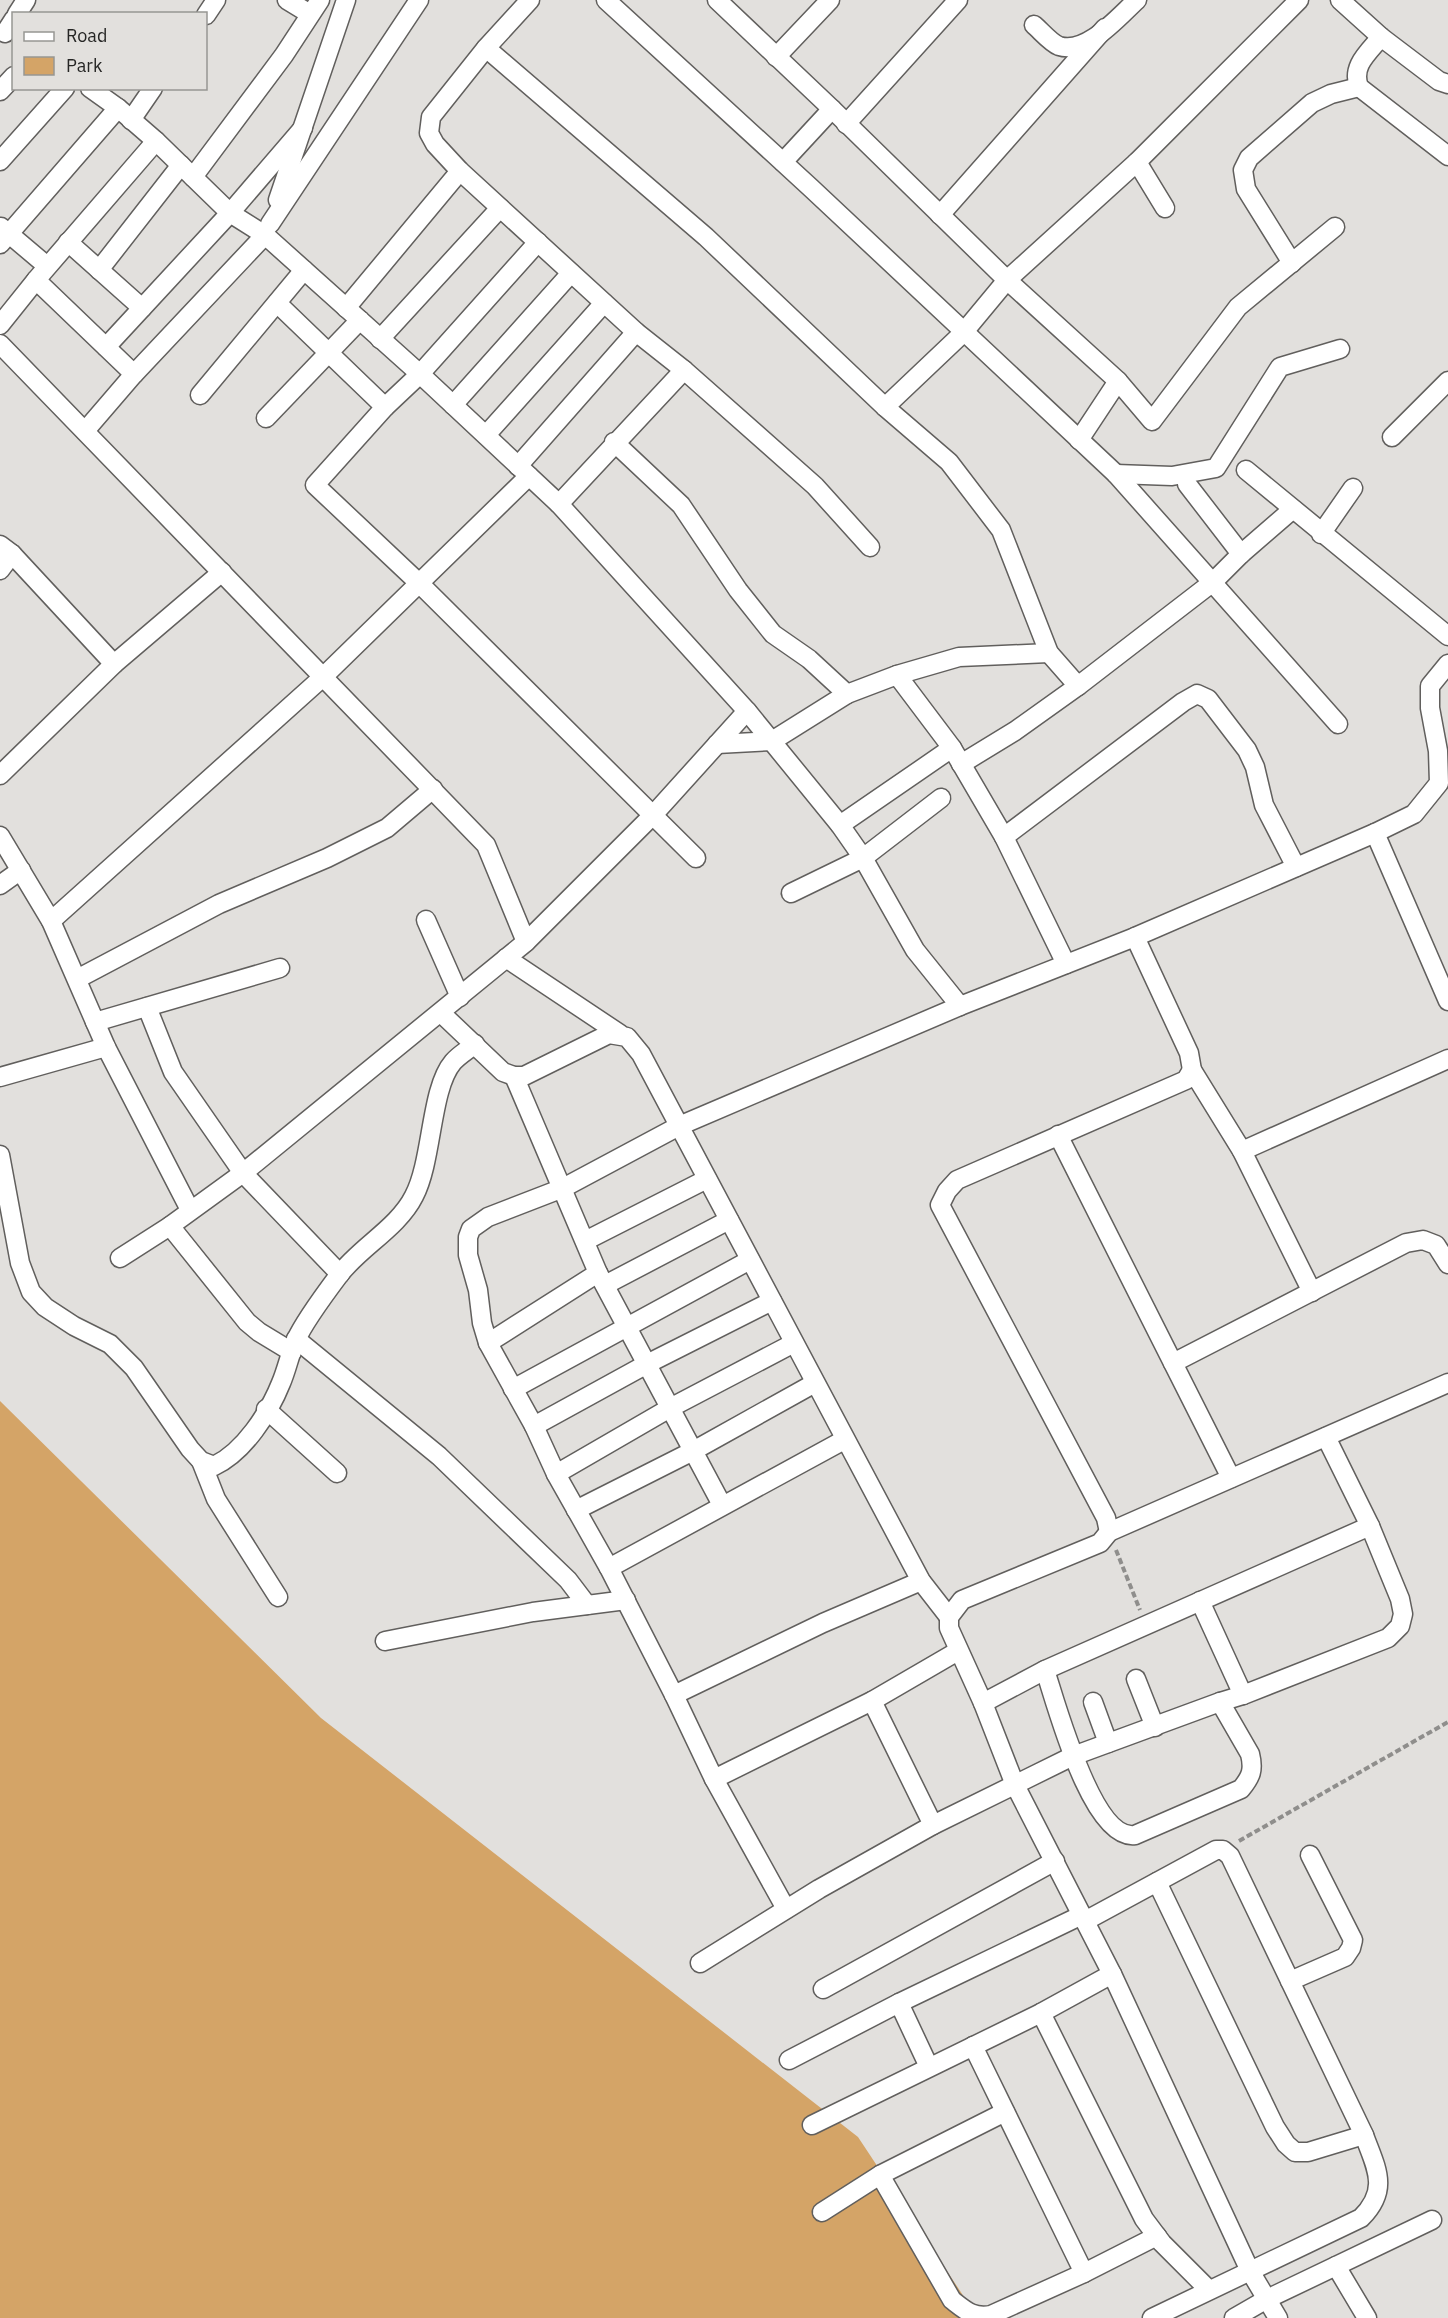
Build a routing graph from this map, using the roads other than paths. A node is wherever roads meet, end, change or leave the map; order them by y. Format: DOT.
graph roads {
  1 [pos="216,0"];
  2 [pos="287,0"];
  3 [pos="346,0"];
  4 [pos="419,0"];
  5 [pos="530,0"];
  6 [pos="606,0"];
  7 [pos="717,0"];
  8 [pos="830,0"];
  9 [pos="958,0"];
  10 [pos="1137,0"];
  11 [pos="1299,0"];
  12 [pos="1340,0"];
  13 [pos="315,7"];
  14 [pos="207,14"];
  15 [pos="1034,25"];
  16 [pos="1105,28"];
  17 [pos="1380,37"];
  18 [pos="486,48"];
  19 [pos="776,57"];
  20 [pos="12,78"];
  21 [pos="1448,84"];
  22 [pos="1359,87"];
  23 [pos="63,90"];
  24 [pos="93,90"];
  25 [pos="151,90"];
  26 [pos="0,91"];
  27 [pos="832,109"];
  28 [pos="124,114"];
  29 [pos="846,124"];
  30 [pos="303,128"];
  31 [pos="156,141"];
  32 [pos="1448,155"];
  33 [pos="0,161"];
  34 [pos="783,162"];
  35 [pos="1137,162"];
  36 [pos="187,171"];
  37 [pos="460,171"];
  38 [pos="500,208"];
  39 [pos="1165,208"];
  40 [pos="230,213"];
  41 [pos="940,215"];
  42 [pos="1335,227"];
  43 [pos="3,234"];
  44 [pos="265,235"];
  45 [pos="68,242"];
  46 [pos="538,242"];
  47 [pos="1292,263"];
  48 [pos="99,270"];
  49 [pos="304,270"];
  50 [pos="41,273"];
  51 [pos="571,273"];
  52 [pos="1007,280"];
  53 [pos="277,303"];
  54 [pos="604,303"];
  55 [pos="142,308"];
  56 [pos="353,314"];
  57 [pos="0,325"];
  58 [pos="636,332"];
  59 [pos="963,333"];
  60 [pos="380,339"];
  61 [pos="0,344"];
  62 [pos="106,347"];
  63 [pos="1340,349"];
  64 [pos="328,353"];
  65 [pos="684,370"];
  66 [pos="135,374"];
  67 [pos="420,374"];
  68 [pos="1118,381"];
  69 [pos="1448,381"];
  70 [pos="200,395"];
  71 [pos="453,405"];
  72 [pos="385,407"];
  73 [pos="885,407"];
  74 [pos="266,418"];
  75 [pos="85,431"];
  76 [pos="486,435"];
  77 [pos="1392,437"];
  78 [pos="1079,440"];
  79 [pos="615,442"];
  80 [pos="523,471"];
  81 [pos="1246,471"];
  82 [pos="1116,474"];
  83 [pos="1187,483"];
  84 [pos="1353,488"];
  85 [pos="559,504"];
  86 [pos="1293,509"];
  87 [pos="1321,534"];
  88 [pos="870,547"];
  89 [pos="6,550"];
  90 [pos="1241,554"];
  91 [pos="0,570"];
  92 [pos="222,572"];
  93 [pos="1213,582"];
  94 [pos="420,584"];
  95 [pos="1448,636"];
  96 [pos="1049,653"];
  97 [pos="114,663"];
  98 [pos="1448,664"];
  99 [pos="897,675"];
  100 [pos="324,676"];
  101 [pos="1078,686"];
  102 [pos="847,694"];
  103 [pos="747,711"];
  104 [pos="1338,724"];
  105 [pos="772,741"];
  106 [pos="717,744"];
  107 [pos="952,748"];
  108 [pos="1438,751"];
  109 [pos="961,764"];
  110 [pos="1448,771"];
  111 [pos="0,775"];
  112 [pos="433,789"];
  113 [pos="941,798"];
  114 [pos="654,814"];
  115 [pos="840,825"];
  116 [pos="1375,833"];
  117 [pos="0,836"];
  118 [pos="1004,837"];
  119 [pos="696,858"];
  120 [pos="863,858"];
  121 [pos="1296,867"];
  122 [pos="21,870"];
  123 [pos="0,885"];
  124 [pos="790,893"];
  125 [pos="426,920"];
  126 [pos="51,921"];
  127 [pos="1136,937"];
  128 [pos="525,942"];
  129 [pos="506,958"];
  130 [pos="1440,960"];
  131 [pos="1066,964"];
  132 [pos="280,968"];
  133 [pos="77,980"];
  134 [pos="460,997"];
  135 [pos="1448,1001"];
  136 [pos="960,1006"];
  137 [pos="147,1007"];
  138 [pos="441,1013"];
  139 [pos="95,1022"];
  140 [pos="620,1034"];
  141 [pos="474,1044"];
  142 [pos="106,1047"];
  143 [pos="1448,1059"];
  144 [pos="1192,1070"];
  145 [pos="514,1076"];
  146 [pos="0,1077"];
  147 [pos="680,1126"];
  148 [pos="1058,1135"];
  149 [pos="1242,1150"];
  150 [pos="0,1155"];
  151 [pos="243,1173"];
  152 [pos="707,1179"];
  153 [pos="563,1188"];
  154 [pos="4,1200"];
  155 [pos="190,1210"];
  156 [pos="729,1220"];
  157 [pos="170,1226"];
  158 [pos="585,1241"];
  159 [pos="1442,1241"];
  160 [pos="120,1258"];
  161 [pos="750,1260"];
  162 [pos="1448,1264"];
  163 [pos="340,1274"];
  164 [pos="602,1279"];
  165 [pos="1312,1292"];
  166 [pos="772,1301"];
  167 [pos="627,1326"];
  168 [pos="488,1343"];
  169 [pos="794,1343"];
  170 [pos="294,1345"];
  171 [pos="1173,1363"];
  172 [pos="646,1364"];
  173 [pos="815,1383"];
  174 [pos="1448,1383"];
  175 [pos="513,1389"];
  176 [pos="670,1407"];
  177 [pos="266,1409"];
  178 [pos="534,1426"];
  179 [pos="1326,1437"];
  180 [pos="844,1440"];
  181 [pos="693,1451"];
  182 [pos="201,1461"];
  183 [pos="337,1473"];
  184 [pos="556,1474"];
  185 [pos="1231,1478"];
  186 [pos="722,1505"];
  187 [pos="576,1510"];
  188 [pos="1370,1526"];
  189 [pos="1109,1532"];
  190 [pos="609,1568"];
  191 [pos="921,1581"];
  192 [pos="278,1597"];
  193 [pos="626,1600"];
  194 [pos="1200,1602"];
  195 [pos="587,1605"];
  196 [pos="949,1617"];
  197 [pos="385,1641"];
  198 [pos="958,1651"];
  199 [pos="1045,1670"];
  200 [pos="1136,1679"];
  201 [pos="674,1695"];
  202 [pos="1243,1695"];
  203 [pos="872,1701"];
  204 [pos="1093,1702"];
  205 [pos="1220,1702"];
  206 [pos="983,1703"];
  207 [pos="1155,1726"];
  208 [pos="1108,1743"];
  209 [pos="1073,1756"];
  210 [pos="714,1779"];
  211 [pos="1015,1785"];
  212 [pos="933,1825"];
  213 [pos="1310,1855"];
  214 [pos="1060,1869"];
  215 [pos="1156,1882"];
  216 [pos="786,1909"];
  217 [pos="1082,1914"];
  218 [pos="700,1963"];
  219 [pos="1112,1974"];
  220 [pos="1290,1981"];
  221 [pos="823,1989"];
  222 [pos="899,2003"];
  223 [pos="1041,2013"];
  224 [pos="973,2046"];
  225 [pos="789,2060"];
  226 [pos="929,2067"];
  227 [pos="1005,2112"];
  228 [pos="812,2125"];
  229 [pos="1364,2134"];
  230 [pos="880,2175"];
  231 [pos="822,2212"];
  232 [pos="1432,2220"];
  233 [pos="1157,2236"];
  234 [pos="1336,2266"];
  235 [pos="1251,2271"];
  236 [pos="1084,2273"];
  237 [pos="1209,2290"];
  238 [pos="1267,2299"];
  239 [pos="1152,2318"];
  240 [pos="1234,2318"];
  241 [pos="1278,2318"];
  242 [pos="1367,2318"];
  1 -- 14 [label="street"];
  2 -- 13 [label="street"];
  3 -- 30 [label="street"];
  4 -- 30 [label="street"];
  5 -- 18 [label="street"];
  6 -- 34 [label="street"];
  7 -- 19 [label="street"];
  8 -- 19 [label="street"];
  9 -- 29 [label="street"];
  10 -- 16 [label="street"];
  11 -- 35 [label="street"];
  12 -- 17 [label="street"];
  13 -- 36 [label="street"];
  15 -- 16 [label="street"];
  16 -- 41 [label="street"];
  17 -- 21 [label="street"];
  17 -- 22 [label="street"];
  18 -- 37 [label="street"];
  18 -- 73 [label="street"];
  19 -- 27 [label="street"];
  20 -- 26 [label="street"];
  22 -- 32 [label="street"];
  22 -- 47 [label="street"];
  23 -- 33 [label="street"];
  24 -- 28 [label="street"];
  25 -- 28 [label="street"];
  27 -- 29 [label="street"];
  27 -- 34 [label="street"];
  28 -- 31 [label="street"];
  28 -- 43 [label="street"];
  29 -- 41 [label="street"];
  30 -- 40 [label="street"];
  31 -- 36 [label="street"];
  31 -- 45 [label="street"];
  34 -- 59 [label="street"];
  35 -- 39 [label="street"];
  35 -- 52 [label="street"];
  36 -- 40 [label="street"];
  36 -- 48 [label="street"];
  37 -- 38 [label="street"];
  37 -- 56 [label="street"];
  38 -- 46 [label="street"];
  38 -- 60 [label="street"];
  40 -- 44 [label="street"];
  40 -- 55 [label="street"];
  41 -- 52 [label="street"];
  42 -- 47 [label="street"];
  43 -- 50 [label="street"];
  44 -- 49 [label="street"];
  44 -- 66 [label="street"];
  45 -- 48 [label="street"];
  45 -- 50 [label="street"];
  46 -- 51 [label="street"];
  46 -- 67 [label="street"];
  47 -- 68 [label="street"];
  48 -- 55 [label="street"];
  49 -- 53 [label="street"];
  49 -- 56 [label="street"];
  50 -- 57 [label="street"];
  50 -- 62 [label="street"];
  51 -- 54 [label="street"];
  51 -- 71 [label="street"];
  52 -- 59 [label="street"];
  52 -- 68 [label="street"];
  53 -- 64 [label="street"];
  53 -- 70 [label="street"];
  54 -- 58 [label="street"];
  54 -- 76 [label="street"];
  55 -- 62 [label="street"];
  56 -- 60 [label="street"];
  56 -- 64 [label="street"];
  58 -- 65 [label="street"];
  58 -- 80 [label="street"];
  59 -- 73 [label="street"];
  59 -- 78 [label="street"];
  60 -- 67 [label="street"];
  61 -- 75 [label="street"];
  62 -- 66 [label="street"];
  63 -- 82 [label="street"];
  64 -- 72 [label="street"];
  64 -- 74 [label="street"];
  65 -- 79 [label="street"];
  65 -- 88 [label="street"];
  66 -- 75 [label="street"];
  67 -- 71 [label="street"];
  67 -- 72 [label="street"];
  68 -- 78 [label="street"];
  69 -- 77 [label="street"];
  71 -- 76 [label="street"];
  72 -- 94 [label="street"];
  73 -- 96 [label="street"];
  75 -- 92 [label="street"];
  76 -- 80 [label="street"];
  78 -- 82 [label="street"];
  79 -- 85 [label="street"];
  79 -- 102 [label="street"];
  80 -- 85 [label="street"];
  80 -- 94 [label="street"];
  81 -- 86 [label="street"];
  82 -- 93 [label="street"];
  83 -- 90 [label="street"];
  84 -- 87 [label="street"];
  85 -- 103 [label="street"];
  86 -- 87 [label="street"];
  86 -- 90 [label="street"];
  87 -- 95 [label="street"];
  89 -- 91 [label="street"];
  89 -- 97 [label="street"];
  90 -- 93 [label="street"];
  92 -- 97 [label="street"];
  92 -- 100 [label="street"];
  93 -- 101 [label="street"];
  93 -- 104 [label="street"];
  94 -- 100 [label="street"];
  94 -- 114 [label="street"];
  96 -- 99 [label="street"];
  96 -- 101 [label="street"];
  97 -- 111 [label="street"];
  98 -- 108 [label="street"];
  99 -- 102 [label="street"];
  99 -- 107 [label="street"];
  100 -- 112 [label="street"];
  100 -- 126 [label="street"];
  101 -- 109 [label="street"];
  102 -- 105 [label="street"];
  103 -- 105 [label="street"];
  103 -- 106 [label="street"];
  105 -- 106 [label="street"];
  105 -- 115 [label="street"];
  106 -- 114 [label="street"];
  107 -- 109 [label="street"];
  107 -- 115 [label="street"];
  108 -- 110 [label="street"];
  108 -- 116 [label="street"];
  109 -- 118 [label="street"];
  112 -- 128 [label="street"];
  112 -- 133 [label="street"];
  113 -- 120 [label="street"];
  114 -- 119 [label="street"];
  114 -- 128 [label="street"];
  115 -- 120 [label="street"];
  116 -- 121 [label="street"];
  116 -- 130 [label="street"];
  117 -- 122 [label="street"];
  118 -- 121 [label="street"];
  118 -- 131 [label="street"];
  120 -- 124 [label="street"];
  120 -- 136 [label="street"];
  121 -- 127 [label="street"];
  122 -- 123 [label="street"];
  122 -- 126 [label="street"];
  125 -- 134 [label="street"];
  126 -- 133 [label="street"];
  127 -- 131 [label="street"];
  127 -- 144 [label="street"];
  128 -- 129 [label="street"];
  129 -- 134 [label="street"];
  129 -- 140 [label="street"];
  130 -- 135 [label="street"];
  131 -- 136 [label="street"];
  132 -- 137 [label="street"];
  133 -- 139 [label="street"];
  134 -- 138 [label="street"];
  136 -- 147 [label="street"];
  137 -- 139 [label="street"];
  137 -- 151 [label="street"];
  138 -- 141 [label="street"];
  138 -- 151 [label="street"];
  139 -- 142 [label="street"];
  140 -- 145 [label="street"];
  140 -- 147 [label="street"];
  141 -- 145 [label="street"];
  141 -- 163 [label="street"];
  142 -- 146 [label="street"];
  142 -- 155 [label="street"];
  143 -- 149 [label="street"];
  144 -- 148 [label="street"];
  144 -- 149 [label="street"];
  145 -- 153 [label="street"];
  147 -- 152 [label="street"];
  147 -- 153 [label="street"];
  148 -- 171 [label="street"];
  148 -- 189 [label="street"];
  149 -- 165 [label="street"];
  150 -- 154 [label="street"];
  151 -- 155 [label="street"];
  151 -- 163 [label="street"];
  152 -- 156 [label="street"];
  152 -- 158 [label="street"];
  153 -- 158 [label="street"];
  153 -- 168 [label="street"];
  154 -- 182 [label="street"];
  155 -- 157 [label="street"];
  156 -- 161 [label="street"];
  156 -- 164 [label="street"];
  157 -- 160 [label="street"];
  157 -- 170 [label="street"];
  158 -- 164 [label="street"];
  159 -- 162 [label="street"];
  159 -- 165 [label="street"];
  161 -- 166 [label="street"];
  161 -- 167 [label="street"];
  163 -- 170 [label="street"];
  164 -- 167 [label="street"];
  164 -- 168 [label="street"];
  165 -- 171 [label="street"];
  166 -- 169 [label="street"];
  166 -- 172 [label="street"];
  167 -- 172 [label="street"];
  167 -- 175 [label="street"];
  168 -- 175 [label="street"];
  169 -- 173 [label="street"];
  169 -- 176 [label="street"];
  170 -- 177 [label="street"];
  170 -- 195 [label="street"];
  171 -- 185 [label="street"];
  172 -- 176 [label="street"];
  172 -- 178 [label="street"];
  173 -- 180 [label="street"];
  173 -- 181 [label="street"];
  174 -- 179 [label="street"];
  175 -- 178 [label="street"];
  176 -- 181 [label="street"];
  176 -- 184 [label="street"];
  177 -- 182 [label="street"];
  177 -- 183 [label="street"];
  178 -- 184 [label="street"];
  179 -- 185 [label="street"];
  179 -- 188 [label="street"];
  180 -- 186 [label="street"];
  180 -- 191 [label="street"];
  181 -- 186 [label="street"];
  181 -- 187 [label="street"];
  182 -- 192 [label="street"];
  184 -- 187 [label="street"];
  185 -- 189 [label="street"];
  186 -- 190 [label="street"];
  187 -- 190 [label="street"];
  188 -- 194 [label="street"];
  188 -- 202 [label="street"];
  189 -- 196 [label="street"];
  190 -- 193 [label="street"];
  191 -- 196 [label="street"];
  191 -- 201 [label="street"];
  193 -- 195 [label="street"];
  193 -- 201 [label="street"];
  194 -- 199 [label="street"];
  194 -- 202 [label="street"];
  195 -- 197 [label="street"];
  196 -- 198 [label="street"];
  198 -- 203 [label="street"];
  198 -- 206 [label="street"];
  199 -- 206 [label="street"];
  199 -- 209 [label="street"];
  200 -- 207 [label="street"];
  201 -- 210 [label="street"];
  202 -- 205 [label="street"];
  203 -- 210 [label="street"];
  203 -- 212 [label="street"];
  204 -- 208 [label="street"];
  205 -- 207 [label="street"];
  205 -- 209 [label="street"];
  206 -- 211 [label="street"];
  207 -- 208 [label="street"];
  208 -- 209 [label="street"];
  209 -- 211 [label="street"];
  210 -- 216 [label="street"];
  211 -- 212 [label="street"];
  211 -- 214 [label="street"];
  212 -- 216 [label="street"];
  213 -- 220 [label="street"];
  214 -- 217 [label="street"];
  214 -- 221 [label="street"];
  215 -- 217 [label="street"];
  215 -- 220 [label="street"];
  215 -- 229 [label="street"];
  216 -- 218 [label="street"];
  217 -- 219 [label="street"];
  217 -- 222 [label="street"];
  219 -- 223 [label="street"];
  219 -- 235 [label="street"];
  220 -- 229 [label="street"];
  222 -- 225 [label="street"];
  222 -- 226 [label="street"];
  223 -- 224 [label="street"];
  223 -- 233 [label="street"];
  224 -- 226 [label="street"];
  224 -- 227 [label="street"];
  226 -- 228 [label="street"];
  227 -- 230 [label="street"];
  227 -- 236 [label="street"];
  229 -- 235 [label="street"];
  230 -- 231 [label="street"];
  230 -- 236 [label="street"];
  232 -- 234 [label="street"];
  233 -- 236 [label="street"];
  233 -- 237 [label="street"];
  234 -- 238 [label="street"];
  234 -- 242 [label="street"];
  235 -- 237 [label="street"];
  235 -- 238 [label="street"];
  237 -- 239 [label="street"];
  238 -- 240 [label="street"];
  238 -- 241 [label="street"];
}
